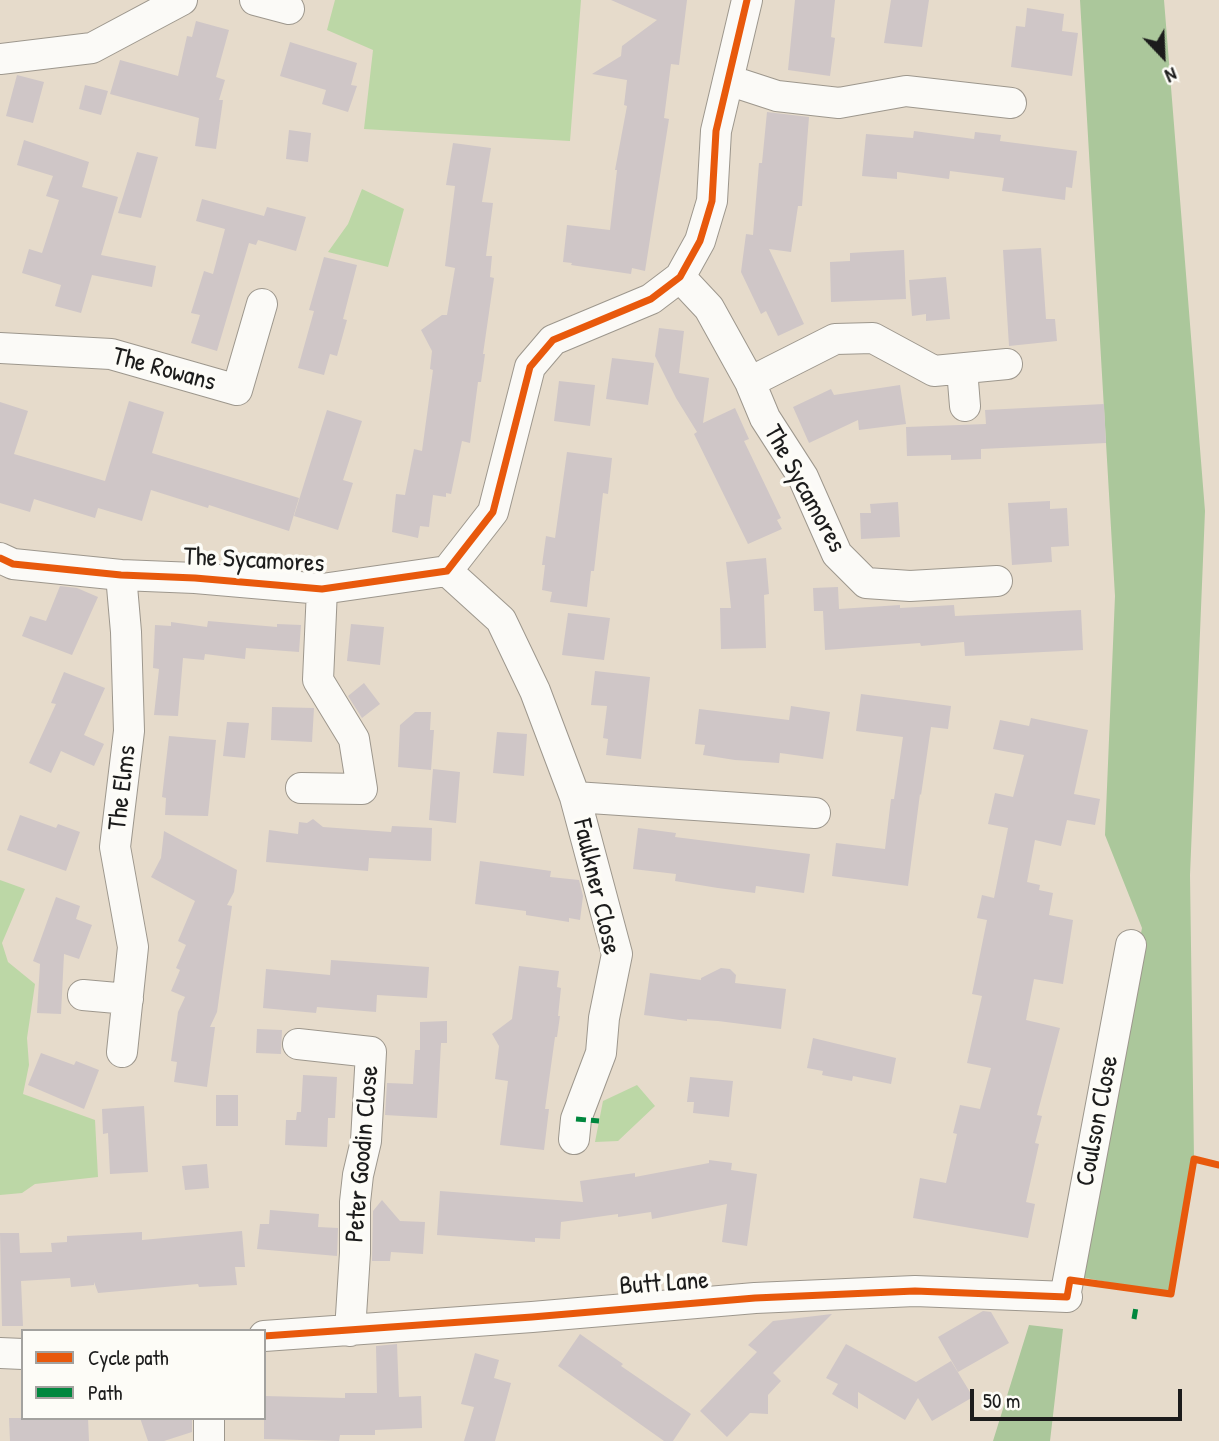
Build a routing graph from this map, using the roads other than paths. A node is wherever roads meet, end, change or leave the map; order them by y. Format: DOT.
graph roads {
  1 [pos="183,0"];
  2 [pos="255,0"];
  3 [pos="747,0"];
  4 [pos="289,9"];
  5 [pos="0,60"];
  6 [pos="728,80"];
  7 [pos="1011,103"];
  8 [pos="680,277"];
  9 [pos="262,304"];
  10 [pos="0,348"];
  11 [pos="1007,365"];
  12 [pos="962,369"];
  13 [pos="750,382"];
  14 [pos="965,406"];
  15 [pos="0,558"];
  16 [pos="447,571"];
  17 [pos="121,575"];
  18 [pos="997,581"];
  19 [pos="322,589"];
  20 [pos="301,788"];
  21 [pos="575,797"];
  22 [pos="815,813"];
  23 [pos="1131,945"];
  24 [pos="83,995"];
  25 [pos="128,999"];
  26 [pos="298,1044"];
  27 [pos="122,1052"];
  28 [pos="574,1139"];
  29 [pos="1066,1297"];
  30 [pos="350,1331"];
  31 [pos="266,1336"];
  32 [pos="0,1353"];
  33 [pos="21,1353"];
  34 [pos="209,1420"];
  35 [pos="209,1441"];
  1 -- 5 [label="street"];
  2 -- 4 [label="street"];
  3 -- 6 [label="street"];
  6 -- 7 [label="street"];
  6 -- 8 [label="street"];
  8 -- 13 [label="street, The Sycamores"];
  8 -- 16 [label="street"];
  9 -- 10 [label="street, The Rowans"];
  11 -- 12 [label="street"];
  12 -- 13 [label="street"];
  12 -- 14 [label="street"];
  13 -- 18 [label="street, The Sycamores"];
  15 -- 17 [label="street, The Sycamores"];
  16 -- 19 [label="street, The Sycamores"];
  16 -- 21 [label="street, Faulkner Close"];
  17 -- 19 [label="street, The Sycamores"];
  17 -- 25 [label="street, The Elms"];
  19 -- 20 [label="street"];
  21 -- 22 [label="street, Faulkner Close"];
  21 -- 28 [label="street, Faulkner Close"];
  23 -- 29 [label="street, Coulson Close"];
  24 -- 25 [label="street"];
  25 -- 27 [label="street, The Elms"];
  26 -- 30 [label="street, Peter Goodin Close"];
  29 -- 30 [label="street, Butt Lane"];
  30 -- 31 [label="street, Butt Lane"];
  32 -- 33 [label="street"];
  34 -- 35 [label="street"];
}
